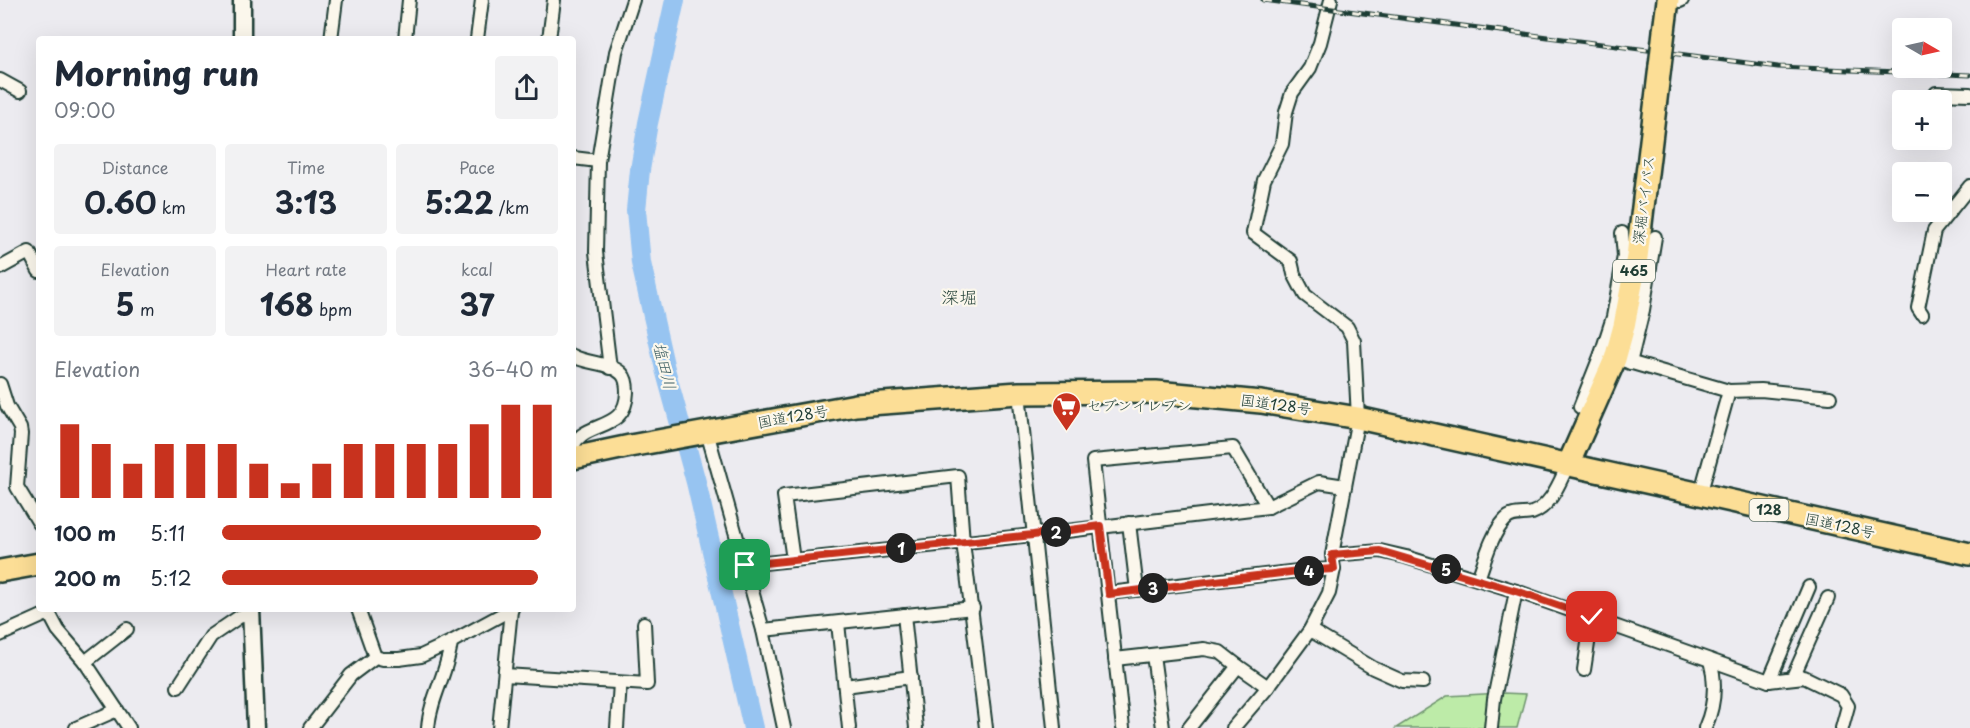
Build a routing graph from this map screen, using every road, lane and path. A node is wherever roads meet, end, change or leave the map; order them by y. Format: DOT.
graph roads {
  1 [pos="242,0"];
  2 [pos="336,0"];
  3 [pos="410,0"];
  4 [pos="482,0"];
  5 [pos="554,0"];
  6 [pos="633,0"];
  7 [pos="1331,0"];
  8 [pos="1668,0"];
  9 [pos="242,36"];
  10 [pos="331,36"];
  11 [pos="405,36"];
  12 [pos="477,36"];
  13 [pos="549,36"];
  14 [pos="0,80"];
  15 [pos="20,92"];
  16 [pos="1952,93"];
  17 [pos="1970,94"];
  18 [pos="576,158"];
  19 [pos="598,161"];
  20 [pos="1970,186"];
  21 [pos="1622,233"];
  22 [pos="1655,237"];
  23 [pos="36,265"];
  24 [pos="0,268"];
  25 [pos="1922,314"];
  26 [pos="576,357"];
  27 [pos="1615,359"];
  28 [pos="610,368"];
  29 [pos="0,384"];
  30 [pos="1729,391"];
  31 [pos="1019,393"];
  32 [pos="1830,397"];
  33 [pos="1359,418"];
  34 [pos="707,432"];
  35 [pos="576,442"];
  36 [pos="576,457"];
  37 [pos="1568,465"];
  38 [pos="1345,486"];
  39 [pos="1700,495"];
  40 [pos="1268,507"];
  41 [pos="36,518"];
  42 [pos="1130,523"];
  43 [pos="1100,526"];
  44 [pos="1033,535"];
  45 [pos="963,542"];
  46 [pos="1970,554"];
  47 [pos="1332,555"];
  48 [pos="793,560"];
  49 [pos="36,565"];
  50 [pos="745,565"];
  51 [pos="1334,569"];
  52 [pos="0,571"];
  53 [pos="1478,579"];
  54 [pos="1809,587"];
  55 [pos="1137,590"];
  56 [pos="1516,591"];
  57 [pos="1109,594"];
  58 [pos="1827,598"];
  59 [pos="973,608"];
  60 [pos="48,612"];
  61 [pos="50,612"];
  62 [pos="249,612"];
  63 [pos="251,612"];
  64 [pos="359,612"];
  65 [pos="506,612"];
  66 [pos="511,612"];
  67 [pos="904,615"];
  68 [pos="1592,617"];
  69 [pos="644,623"];
  70 [pos="838,623"];
  71 [pos="127,629"];
  72 [pos="763,630"];
  73 [pos="1311,630"];
  74 [pos="0,635"];
  75 [pos="451,642"];
  76 [pos="1153,655"];
  77 [pos="375,657"];
  78 [pos="1115,659"];
  79 [pos="1710,660"];
  80 [pos="85,662"];
  81 [pos="1238,666"];
  82 [pos="1584,670"];
  83 [pos="505,675"];
  84 [pos="911,677"];
  85 [pos="1793,677"];
  86 [pos="1769,681"];
  87 [pos="620,682"];
  88 [pos="1423,682"];
  89 [pos="845,686"];
  90 [pos="178,687"];
  91 [pos="1268,687"];
  92 [pos="117,710"];
  93 [pos="76,728"];
  94 [pos="129,728"];
  95 [pos="256,728"];
  96 [pos="310,728"];
  97 [pos="428,728"];
  98 [pos="499,728"];
  99 [pos="617,728"];
  100 [pos="784,728"];
  101 [pos="849,728"];
  102 [pos="916,728"];
  103 [pos="986,728"];
  104 [pos="1054,728"];
  105 [pos="1123,728"];
  106 [pos="1163,728"];
  107 [pos="1189,728"];
  108 [pos="1233,728"];
  109 [pos="1491,728"];
  110 [pos="1705,728"];
  111 [pos="1842,728"];
  1 -- 9 [label="street"];
  2 -- 10 [label="street"];
  3 -- 11 [label="street"];
  4 -- 12 [label="street"];
  5 -- 13 [label="street"];
  6 -- 19 [label="street"];
  7 -- 33 [label="street"];
  8 -- 27 [label="highway, 深堀バイパス / 465, bridge"];
  14 -- 15 [label="street"];
  16 -- 17 [label="street"];
  18 -- 19 [label="street"];
  19 -- 28 [label="street"];
  20 -- 25 [label="street"];
  21 -- 27 [label="street"];
  22 -- 27 [label="street"];
  23 -- 24 [label="street"];
  26 -- 28 [label="street"];
  27 -- 30 [label="street"];
  27 -- 37 [label="highway, 深堀バイパス / 465"];
  28 -- 35 [label="street"];
  29 -- 41 [label="street"];
  30 -- 32 [label="street"];
  30 -- 39 [label="street"];
  31 -- 33 [label="highway, 国道128号 / 128"];
  31 -- 34 [label="highway, 国道128号 / 128"];
  31 -- 44 [label="street"];
  33 -- 37 [label="highway, 国道128号 / 128"];
  33 -- 38 [label="street"];
  34 -- 36 [label="highway, 国道128号 / 128"];
  34 -- 50 [label="street"];
  37 -- 39 [label="highway, 国道128号 / 128"];
  37 -- 53 [label="street"];
  38 -- 40 [label="street"];
  38 -- 47 [label="street"];
  39 -- 46 [label="highway, 国道128号 / 128"];
  40 -- 42 [label="street"];
  40 -- 43 [label="street"];
  42 -- 43 [label="street"];
  42 -- 55 [label="street"];
  43 -- 44 [label="street"];
  43 -- 57 [label="street"];
  44 -- 45 [label="street"];
  44 -- 104 [label="street"];
  45 -- 48 [label="street"];
  45 -- 48 [label="street"];
  45 -- 59 [label="street"];
  47 -- 51 [label="street"];
  47 -- 53 [label="street"];
  48 -- 50 [label="street"];
  49 -- 52 [label="highway"];
  50 -- 72 [label="street"];
  51 -- 55 [label="street"];
  51 -- 73 [label="street"];
  53 -- 56 [label="street"];
  54 -- 86 [label="street"];
  55 -- 57 [label="street"];
  56 -- 68 [label="street"];
  56 -- 109 [label="street"];
  57 -- 78 [label="street"];
  58 -- 85 [label="street"];
  59 -- 67 [label="street"];
  59 -- 103 [label="street"];
  60 -- 74 [label="street"];
  61 -- 80 [label="street"];
  62 -- 90 [label="street"];
  63 -- 95 [label="street"];
  64 -- 77 [label="street"];
  65 -- 75 [label="street"];
  66 -- 83 [label="street"];
  67 -- 70 [label="street"];
  67 -- 84 [label="street"];
  68 -- 79 [label="street"];
  68 -- 82 [label="street"];
  69 -- 87 [label="street"];
  70 -- 72 [label="street"];
  70 -- 89 [label="street"];
  71 -- 80 [label="street"];
  72 -- 100 [label="street"];
  73 -- 88 [label="street"];
  73 -- 91 [label="street"];
  75 -- 77 [label="street"];
  75 -- 97 [label="street"];
  76 -- 78 [label="street"];
  76 -- 81 [label="street"];
  76 -- 106 [label="street"];
  77 -- 96 [label="street"];
  78 -- 105 [label="street"];
  79 -- 86 [label="street"];
  79 -- 110 [label="street"];
  80 -- 92 [label="street"];
  81 -- 91 [label="street"];
  81 -- 107 [label="street"];
  83 -- 87 [label="street"];
  83 -- 98 [label="street"];
  84 -- 89 [label="street"];
  84 -- 102 [label="street"];
  85 -- 86 [label="street"];
  85 -- 111 [label="street"];
  87 -- 99 [label="street"];
  89 -- 101 [label="street"];
  91 -- 108 [label="street"];
  92 -- 93 [label="street"];
  92 -- 94 [label="street"];
}
